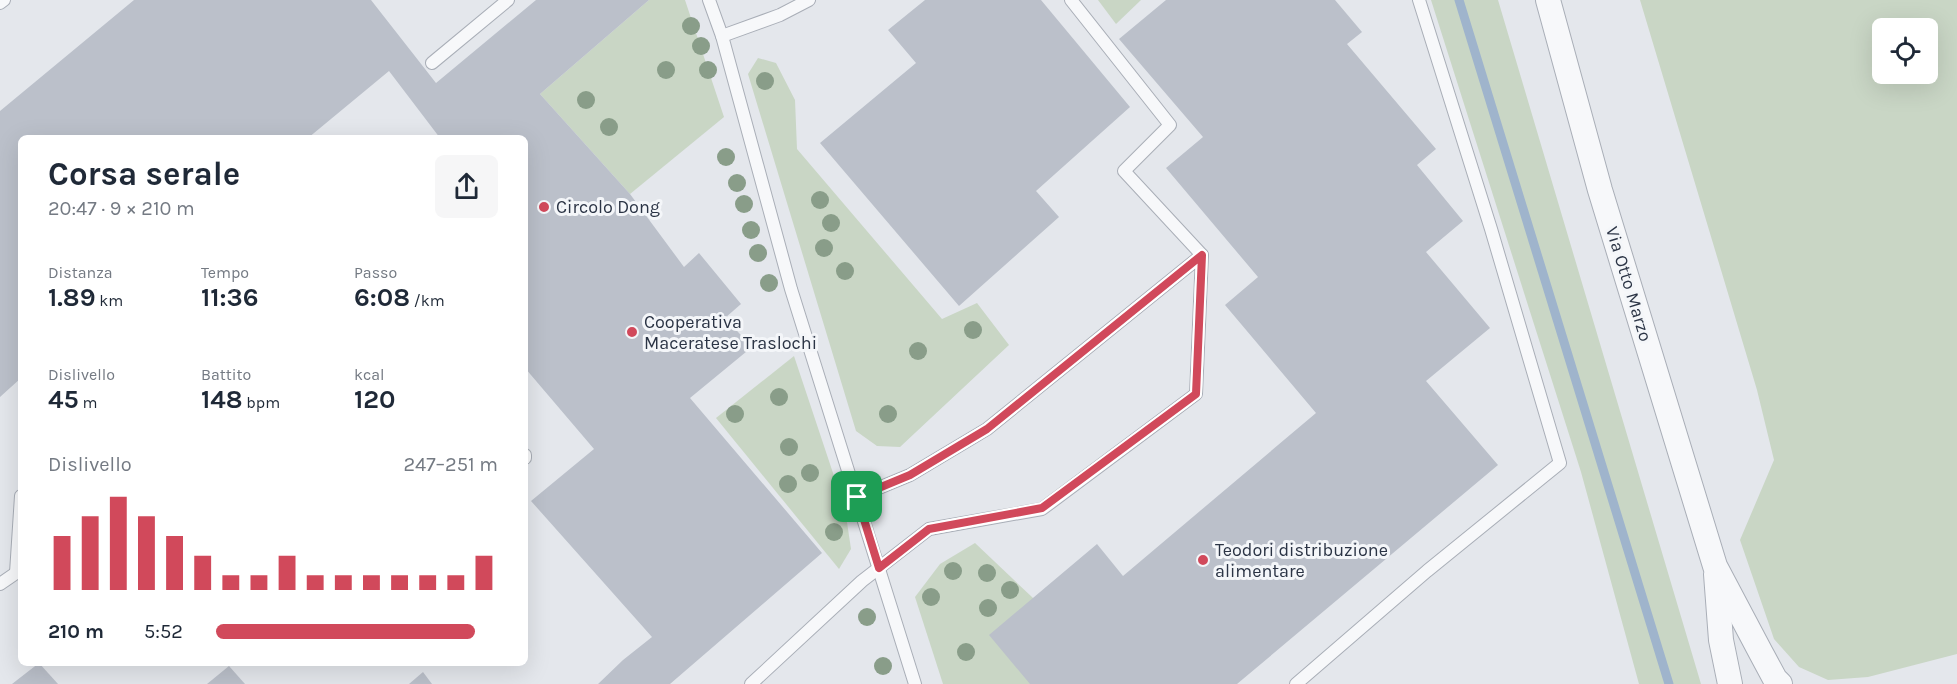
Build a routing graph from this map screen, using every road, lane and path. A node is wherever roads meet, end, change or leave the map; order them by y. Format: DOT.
graph roads {
  1 [pos="4,0"];
  2 [pos="508,0"];
  3 [pos="709,0"];
  4 [pos="809,0"];
  5 [pos="1071,0"];
  6 [pos="1419,0"];
  7 [pos="1548,0"];
  8 [pos="0,3"];
  9 [pos="722,36"];
  10 [pos="432,63"];
  11 [pos="1202,255"];
  12 [pos="857,497"];
  13 [pos="1715,566"];
  14 [pos="879,568"];
  15 [pos="18,574"];
  16 [pos="0,584"];
  17 [pos="751,684"];
  18 [pos="915,684"];
  19 [pos="1296,684"];
  20 [pos="1730,684"];
  21 [pos="1780,684"];
  1 -- 8 [label="lane"];
  2 -- 10 [label="lane"];
  3 -- 9 [label="lane"];
  4 -- 9 [label="lane"];
  5 -- 11 [label="lane"];
  6 -- 19 [label="lane"];
  7 -- 13 [label="street, Via Otto Marzo"];
  9 -- 12 [label="lane"];
  11 -- 12 [label="lane"];
  11 -- 14 [label="lane"];
  12 -- 14 [label="lane"];
  13 -- 20 [label="street, Via Otto Marzo"];
  13 -- 21 [label="street, Via Otto Marzo"];
  14 -- 17 [label="lane"];
  14 -- 18 [label="lane"];
  15 -- 16 [label="lane"];
}
